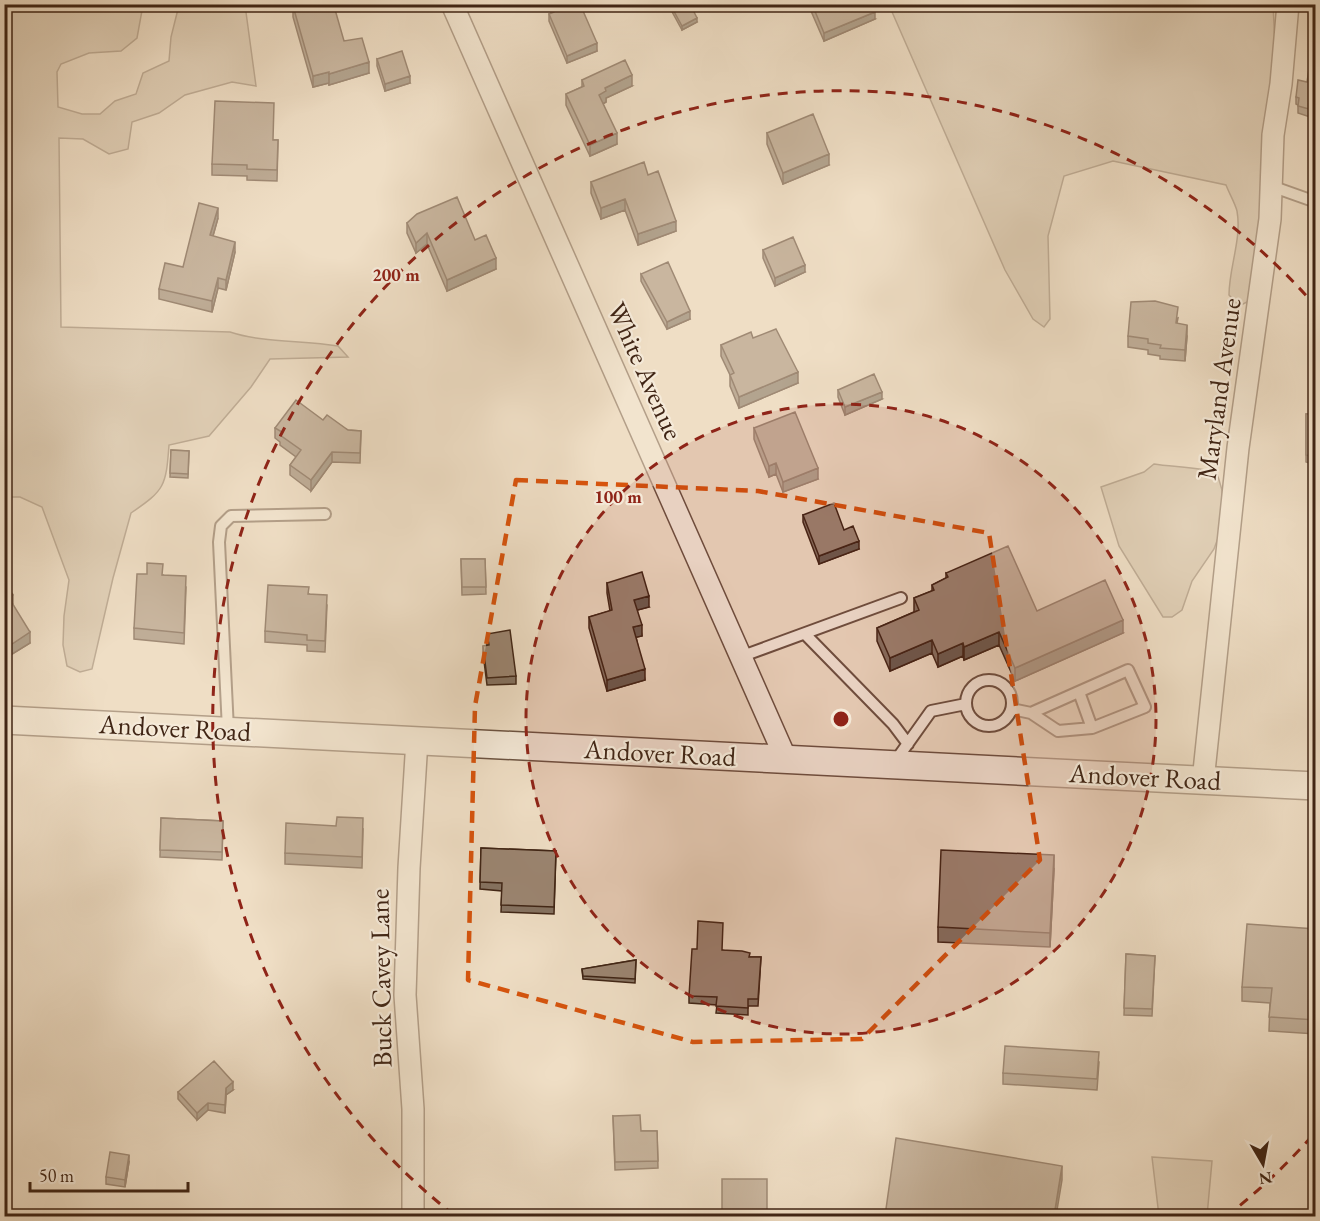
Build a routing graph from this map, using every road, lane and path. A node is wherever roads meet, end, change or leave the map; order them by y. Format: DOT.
graph roads {
  1 [pos="452,4"];
  2 [pos="1288,4"];
  3 [pos="1271,186"];
  4 [pos="1316,202"];
  5 [pos="325,514"];
  6 [pos="902,598"];
  7 [pos="805,634"];
  8 [pos="740,657"];
  9 [pos="1079,692"];
  10 [pos="966,704"];
  11 [pos="1011,709"];
  12 [pos="1031,713"];
  13 [pos="4,720"];
  14 [pos="1092,728"];
  15 [pos="228,730"];
  16 [pos="417,740"];
  17 [pos="900,754"];
  18 [pos="786,759"];
  19 [pos="1203,781"];
  20 [pos="1316,786"];
  21 [pos="413,1216"];
  1 -- 8 [label="street, White Avenue"];
  2 -- 3 [label="street, Maryland Avenue"];
  3 -- 4 [label="lane"];
  3 -- 19 [label="street, Maryland Avenue"];
  5 -- 15 [label="lane"];
  6 -- 7 [label="lane"];
  7 -- 8 [label="lane"];
  7 -- 17 [label="lane"];
  8 -- 18 [label="street, White Avenue"];
  9 -- 12 [label="lane"];
  9 -- 14 [label="lane"];
  9 -- 14 [label="lane"];
  10 -- 11 [label="lane"];
  10 -- 11 [label="lane"];
  10 -- 17 [label="lane"];
  11 -- 12 [label="lane"];
  12 -- 14 [label="lane"];
  13 -- 15 [label="street, Andover Road"];
  15 -- 16 [label="street, Andover Road"];
  16 -- 18 [label="street, Andover Road"];
  16 -- 21 [label="street, Buck Cavey Lane"];
  17 -- 18 [label="street, Andover Road"];
  17 -- 19 [label="street, Andover Road"];
  19 -- 20 [label="street, Andover Road"];
}
